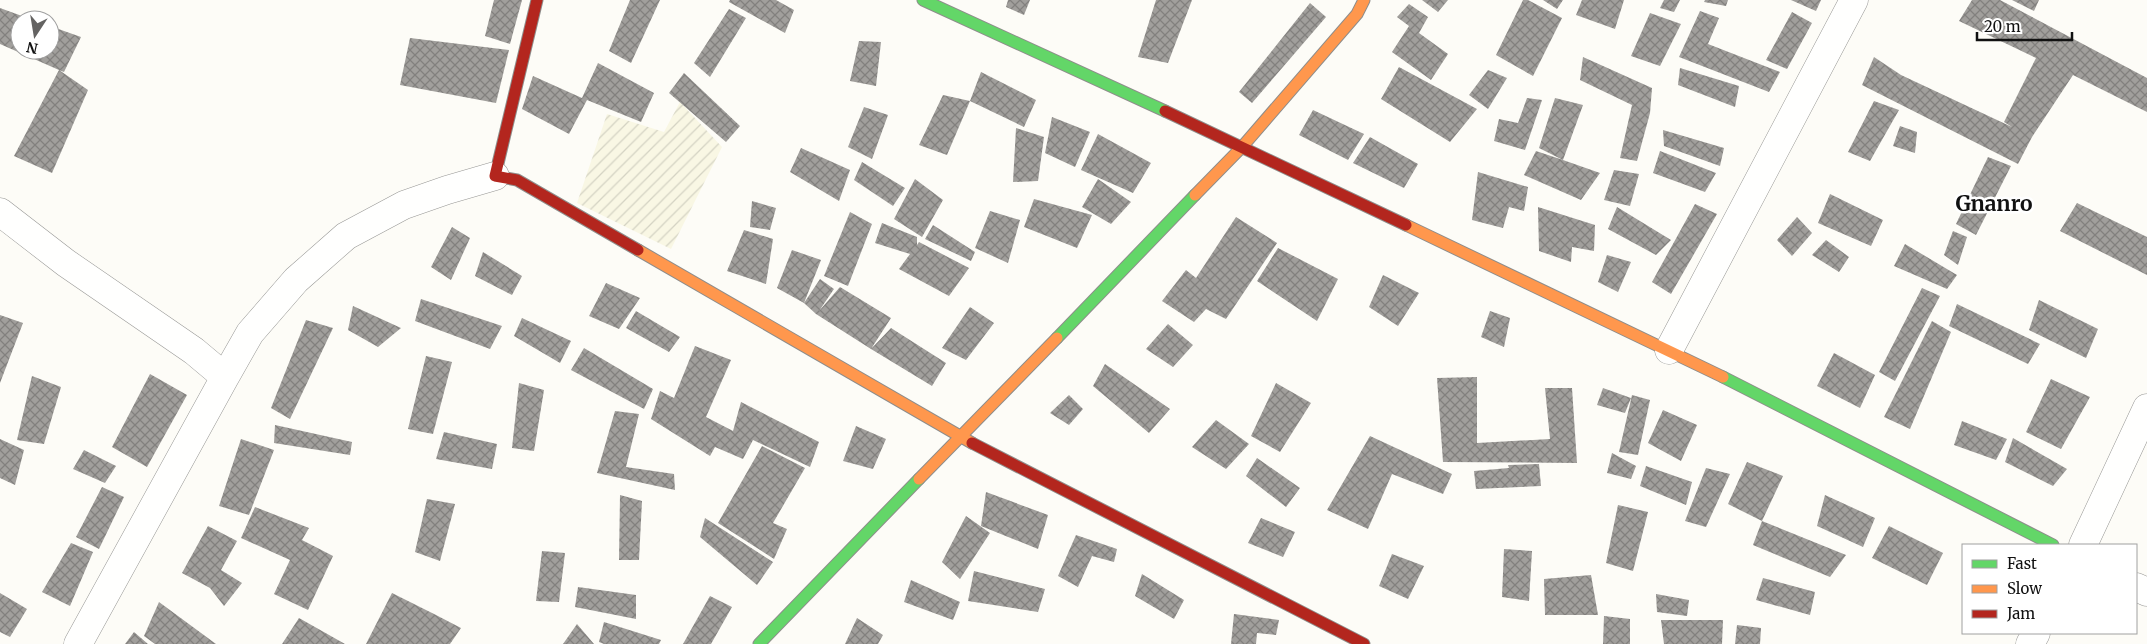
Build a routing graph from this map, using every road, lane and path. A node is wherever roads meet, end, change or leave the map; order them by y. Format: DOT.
graph roads {
  1 [pos="536,0"];
  2 [pos="923,0"];
  3 [pos="1364,0"];
  4 [pos="1854,0"];
  5 [pos="1242,147"];
  6 [pos="494,176"];
  7 [pos="0,212"];
  8 [pos="1669,350"];
  9 [pos="225,376"];
  10 [pos="2147,408"];
  11 [pos="960,437"];
  12 [pos="2051,544"];
  13 [pos="2083,544"];
  14 [pos="78,644"];
  15 [pos="760,644"];
  16 [pos="1364,644"];
  1 -- 6 [label="street"];
  2 -- 5 [label="street"];
  3 -- 5 [label="street"];
  4 -- 8 [label="street"];
  5 -- 8 [label="street"];
  5 -- 11 [label="street"];
  6 -- 9 [label="street"];
  6 -- 11 [label="street"];
  7 -- 9 [label="street"];
  8 -- 12 [label="street"];
  9 -- 14 [label="street"];
  10 -- 13 [label="street"];
  11 -- 15 [label="street"];
  11 -- 16 [label="street"];
}
